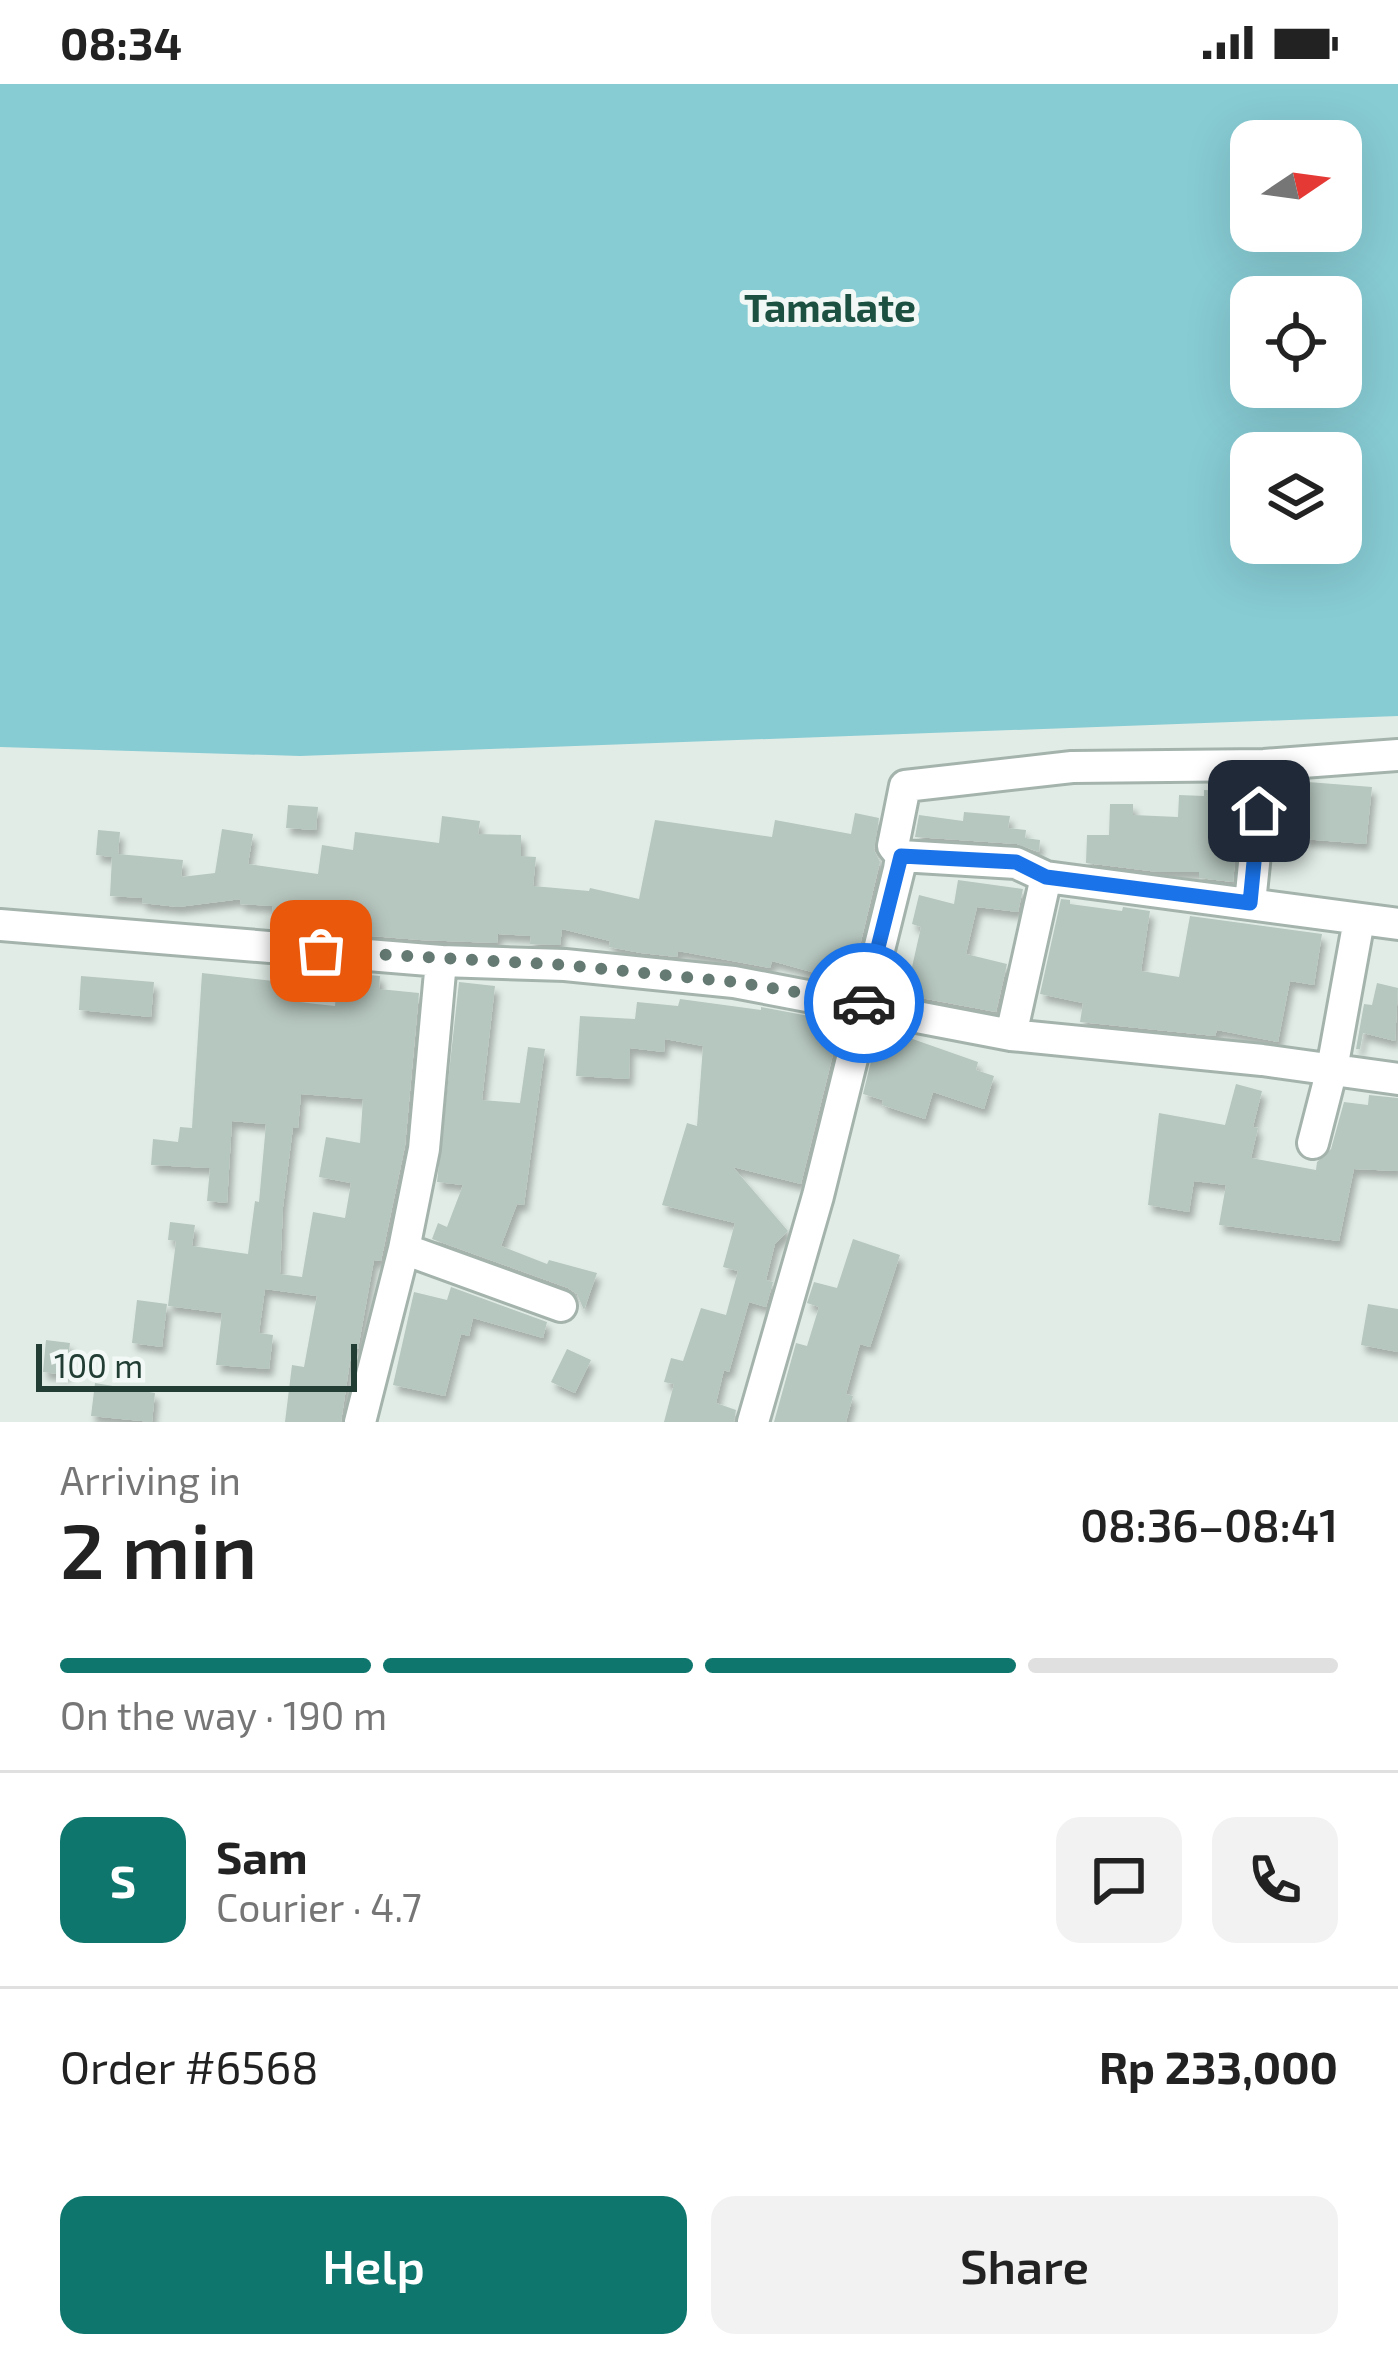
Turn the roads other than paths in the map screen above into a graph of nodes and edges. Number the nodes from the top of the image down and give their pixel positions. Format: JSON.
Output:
{"nodes":[{"id":1,"x":1398,"y":755,"type":"edge"},
{"id":2,"x":1264,"y":765,"type":"junction"},
{"id":3,"x":901,"y":856,"type":"junction"},
{"id":4,"x":1046,"y":877,"type":"junction"},
{"id":5,"x":1250,"y":903,"type":"junction"},
{"id":6,"x":1360,"y":920,"type":"junction"},
{"id":7,"x":1398,"y":924,"type":"edge"},
{"id":8,"x":0,"y":925,"type":"edge"},
{"id":9,"x":441,"y":961,"type":"junction"},
{"id":10,"x":863,"y":1006,"type":"junction"},
{"id":11,"x":1011,"y":1035,"type":"junction"},
{"id":12,"x":1332,"y":1069,"type":"junction"},
{"id":13,"x":1398,"y":1079,"type":"edge"},
{"id":14,"x":1313,"y":1143,"type":"dead end"},
{"id":15,"x":404,"y":1250,"type":"junction"},
{"id":16,"x":561,"y":1306,"type":"dead end"},
{"id":17,"x":360,"y":1422,"type":"edge"},
{"id":18,"x":753,"y":1422,"type":"edge"}],
"edges":[{"from":1,"to":2,"type":"street"},
{"from":2,"to":3,"type":"street"},
{"from":2,"to":5,"type":"street"},
{"from":3,"to":4,"type":"street"},
{"from":3,"to":10,"type":"street"},
{"from":4,"to":5,"type":"street"},
{"from":4,"to":11,"type":"street"},
{"from":5,"to":6,"type":"street"},
{"from":6,"to":7,"type":"street"},
{"from":6,"to":12,"type":"street"},
{"from":8,"to":9,"type":"street"},
{"from":9,"to":10,"type":"street"},
{"from":9,"to":15,"type":"street"},
{"from":10,"to":11,"type":"street"},
{"from":10,"to":18,"type":"street"},
{"from":11,"to":12,"type":"street"},
{"from":12,"to":13,"type":"street"},
{"from":12,"to":14,"type":"street"},
{"from":15,"to":16,"type":"street"},
{"from":15,"to":17,"type":"street"}]}
